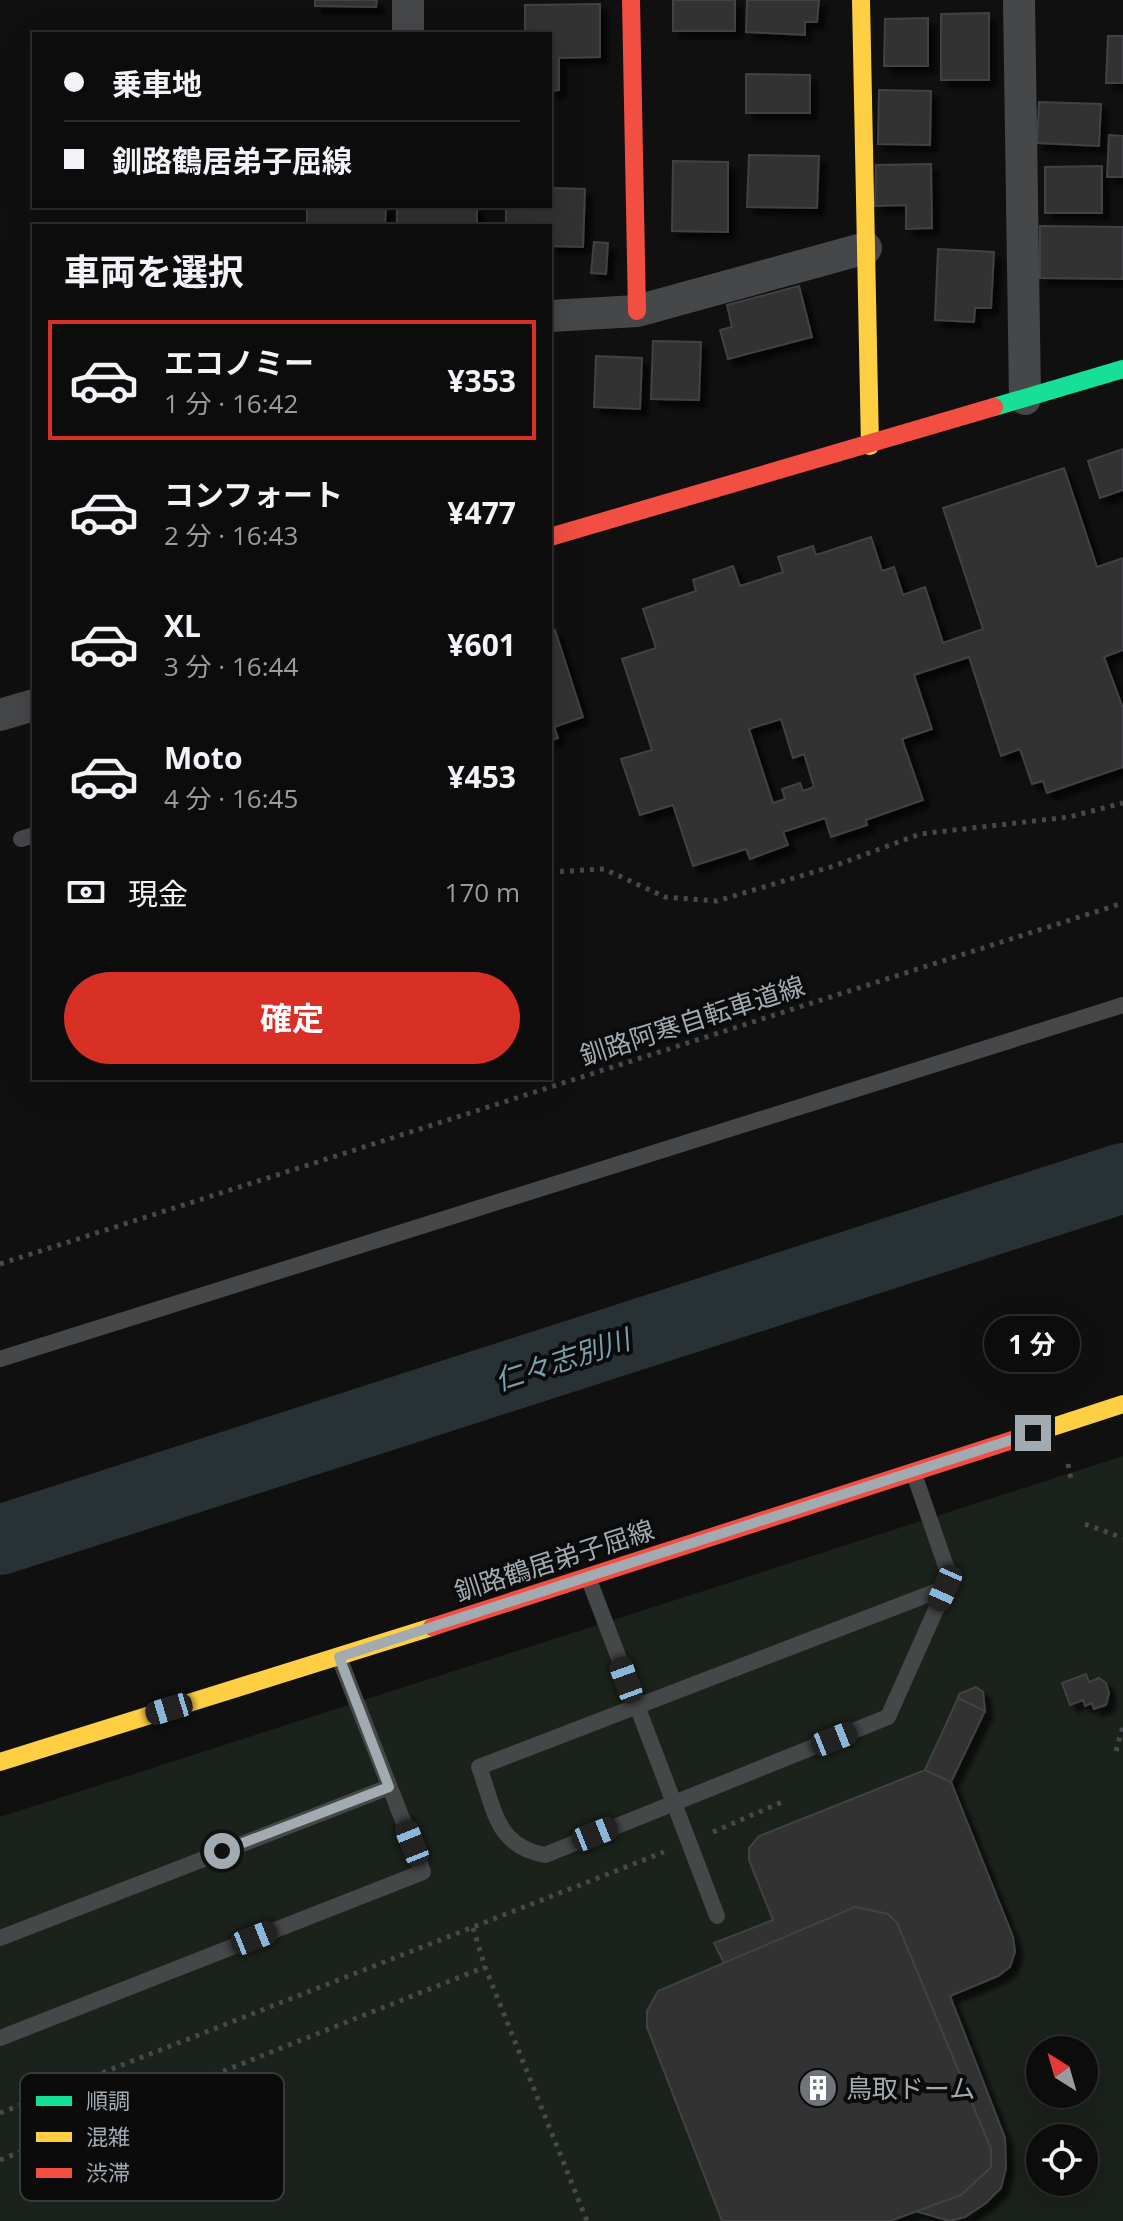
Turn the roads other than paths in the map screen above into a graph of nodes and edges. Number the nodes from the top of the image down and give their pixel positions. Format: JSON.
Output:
{"nodes":[{"id":1,"x":408,"y":0,"type":"edge"},
{"id":2,"x":631,"y":0,"type":"edge"},
{"id":3,"x":861,"y":0,"type":"edge"},
{"id":4,"x":1019,"y":0,"type":"edge"},
{"id":5,"x":408,"y":32,"type":"edge"},
{"id":6,"x":866,"y":248,"type":"junction"},
{"id":7,"x":637,"y":311,"type":"junction"},
{"id":8,"x":552,"y":316,"type":"edge"},
{"id":9,"x":1123,"y":369,"type":"edge"},
{"id":10,"x":1025,"y":399,"type":"junction"},
{"id":11,"x":870,"y":446,"type":"junction"},
{"id":12,"x":552,"y":536,"type":"edge"},
{"id":13,"x":32,"y":706,"type":"edge"},
{"id":14,"x":0,"y":715,"type":"edge"},
{"id":15,"x":1123,"y":1005,"type":"edge"},
{"id":16,"x":0,"y":1359,"type":"edge"},
{"id":17,"x":1123,"y":1404,"type":"edge"},
{"id":18,"x":914,"y":1472,"type":"junction"},
{"id":19,"x":588,"y":1577,"type":"junction"},
{"id":20,"x":945,"y":1588,"type":"junction"},
{"id":21,"x":339,"y":1657,"type":"junction"},
{"id":22,"x":635,"y":1705,"type":"junction"},
{"id":23,"x":0,"y":1762,"type":"edge"},
{"id":24,"x":389,"y":1787,"type":"junction"},
{"id":25,"x":672,"y":1803,"type":"junction"},
{"id":26,"x":717,"y":1916,"type":"dead end"},
{"id":27,"x":0,"y":1938,"type":"edge"},
{"id":28,"x":0,"y":2038,"type":"edge"}],
"edges":[{"from":1,"to":5,"type":"street"},
{"from":2,"to":7,"type":"street"},
{"from":3,"to":6,"type":"street"},
{"from":4,"to":10,"type":"street"},
{"from":6,"to":7,"type":"street"},
{"from":6,"to":11,"type":"street"},
{"from":7,"to":8,"type":"street"},
{"from":9,"to":10,"type":"street"},
{"from":10,"to":11,"type":"street"},
{"from":11,"to":12,"type":"street"},
{"from":13,"to":14,"type":"street"},
{"from":15,"to":16,"type":"lane"},
{"from":17,"to":18,"type":"street","name":"釧路鶴居弟子屈線"},
{"from":18,"to":19,"type":"street","name":"釧路鶴居弟子屈線"},
{"from":18,"to":20,"type":"lane"},
{"from":19,"to":21,"type":"street","name":"釧路鶴居弟子屈線"},
{"from":19,"to":22,"type":"lane"},
{"from":20,"to":22,"type":"lane"},
{"from":20,"to":25,"type":"lane"},
{"from":21,"to":23,"type":"street","name":"釧路鶴居弟子屈線"},
{"from":21,"to":24,"type":"lane"},
{"from":22,"to":25,"type":"lane"},
{"from":22,"to":25,"type":"lane"},
{"from":24,"to":27,"type":"lane"},
{"from":24,"to":28,"type":"lane"},
{"from":25,"to":26,"type":"lane"}]}
